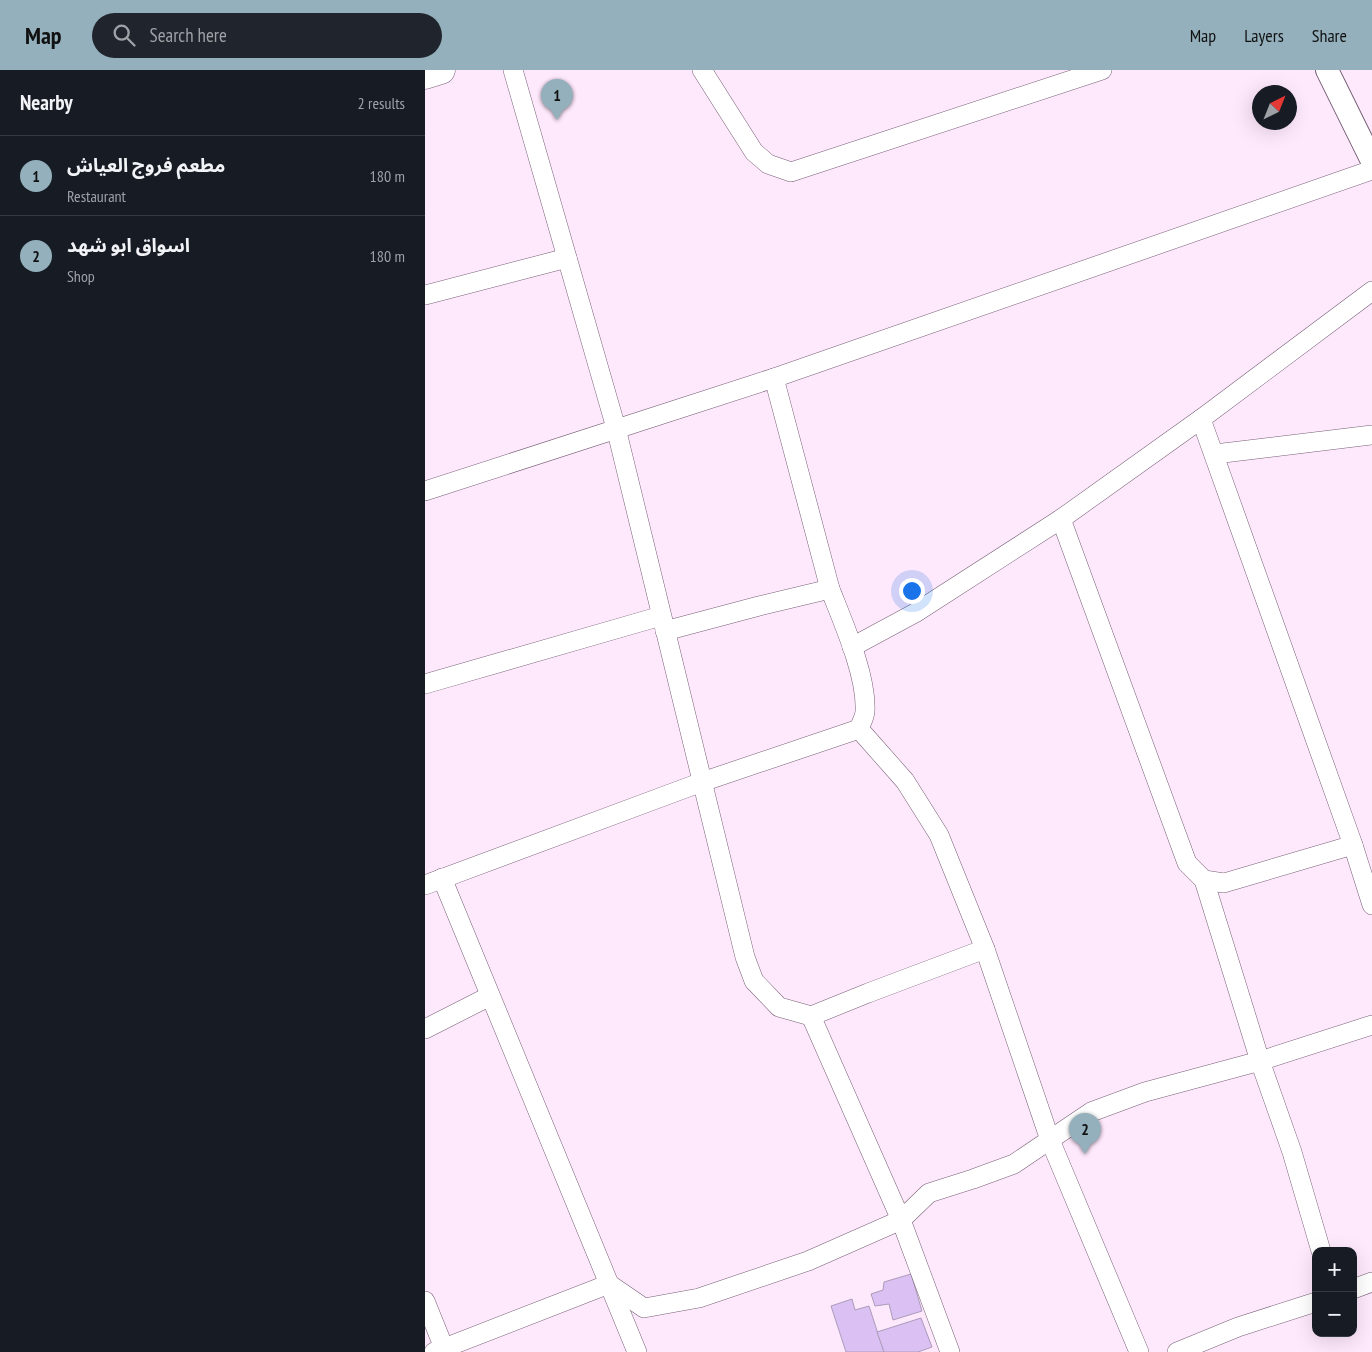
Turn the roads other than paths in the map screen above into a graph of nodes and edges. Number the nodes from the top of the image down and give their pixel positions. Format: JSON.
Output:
{"nodes":[{"id":1,"x":441,"y":70,"type":"edge"},
{"id":2,"x":513,"y":70,"type":"edge"},
{"id":3,"x":701,"y":70,"type":"edge"},
{"id":4,"x":1102,"y":70,"type":"edge"},
{"id":5,"x":1327,"y":70,"type":"edge"},
{"id":6,"x":425,"y":75,"type":"edge"},
{"id":7,"x":1372,"y":161,"type":"edge"},
{"id":8,"x":1372,"y":170,"type":"edge"},
{"id":9,"x":567,"y":258,"type":"junction"},
{"id":10,"x":1372,"y":291,"type":"edge"},
{"id":11,"x":425,"y":296,"type":"edge"},
{"id":12,"x":774,"y":378,"type":"junction"},
{"id":13,"x":1201,"y":418,"type":"junction"},
{"id":14,"x":616,"y":428,"type":"junction"},
{"id":15,"x":1372,"y":435,"type":"edge"},
{"id":16,"x":1215,"y":454,"type":"junction"},
{"id":17,"x":425,"y":491,"type":"edge"},
{"id":18,"x":1061,"y":520,"type":"junction"},
{"id":19,"x":830,"y":589,"type":"junction"},
{"id":20,"x":663,"y":623,"type":"junction"},
{"id":21,"x":852,"y":647,"type":"junction"},
{"id":22,"x":425,"y":684,"type":"edge"},
{"id":23,"x":859,"y":729,"type":"junction"},
{"id":24,"x":702,"y":782,"type":"junction"},
{"id":25,"x":1353,"y":845,"type":"junction"},
{"id":26,"x":1203,"y":880,"type":"junction"},
{"id":27,"x":433,"y":881,"type":"edge"},
{"id":28,"x":1372,"y":905,"type":"edge"},
{"id":29,"x":985,"y":949,"type":"junction"},
{"id":30,"x":490,"y":996,"type":"junction"},
{"id":31,"x":811,"y":1016,"type":"junction"},
{"id":32,"x":1372,"y":1025,"type":"edge"},
{"id":33,"x":425,"y":1029,"type":"edge"},
{"id":34,"x":1260,"y":1061,"type":"junction"},
{"id":35,"x":1050,"y":1140,"type":"junction"},
{"id":36,"x":901,"y":1220,"type":"junction"},
{"id":37,"x":1320,"y":1247,"type":"edge"},
{"id":38,"x":1372,"y":1282,"type":"edge"},
{"id":39,"x":609,"y":1284,"type":"junction"},
{"id":40,"x":1357,"y":1288,"type":"edge"},
{"id":41,"x":425,"y":1301,"type":"edge"},
{"id":42,"x":1312,"y":1303,"type":"edge"},
{"id":43,"x":447,"y":1349,"type":"edge"},
{"id":44,"x":637,"y":1352,"type":"edge"},
{"id":45,"x":950,"y":1352,"type":"edge"},
{"id":46,"x":1139,"y":1352,"type":"edge"},
{"id":47,"x":1177,"y":1352,"type":"edge"}],
"edges":[{"from":1,"to":6,"type":"highway"},
{"from":2,"to":9,"type":"street"},
{"from":3,"to":4,"type":"street"},
{"from":5,"to":7,"type":"street"},
{"from":8,"to":12,"type":"street"},
{"from":9,"to":11,"type":"street"},
{"from":9,"to":14,"type":"street"},
{"from":10,"to":13,"type":"street"},
{"from":12,"to":14,"type":"street"},
{"from":12,"to":19,"type":"street"},
{"from":13,"to":16,"type":"street"},
{"from":13,"to":18,"type":"street"},
{"from":14,"to":17,"type":"street"},
{"from":14,"to":20,"type":"street"},
{"from":15,"to":16,"type":"street"},
{"from":16,"to":25,"type":"street"},
{"from":18,"to":21,"type":"street"},
{"from":18,"to":26,"type":"street"},
{"from":19,"to":20,"type":"street"},
{"from":19,"to":21,"type":"street"},
{"from":20,"to":22,"type":"street"},
{"from":20,"to":24,"type":"street"},
{"from":21,"to":23,"type":"street"},
{"from":23,"to":24,"type":"street"},
{"from":23,"to":29,"type":"street"},
{"from":24,"to":27,"type":"street"},
{"from":24,"to":31,"type":"street"},
{"from":25,"to":26,"type":"street"},
{"from":25,"to":28,"type":"street"},
{"from":26,"to":34,"type":"street"},
{"from":27,"to":30,"type":"street"},
{"from":29,"to":31,"type":"street"},
{"from":29,"to":35,"type":"street"},
{"from":30,"to":33,"type":"street"},
{"from":30,"to":39,"type":"street"},
{"from":31,"to":36,"type":"street"},
{"from":32,"to":34,"type":"street"},
{"from":34,"to":35,"type":"street"},
{"from":34,"to":37,"type":"street"},
{"from":35,"to":36,"type":"street"},
{"from":35,"to":46,"type":"street"},
{"from":36,"to":39,"type":"street"},
{"from":36,"to":45,"type":"street"},
{"from":38,"to":40,"type":"street"},
{"from":39,"to":43,"type":"street"},
{"from":39,"to":44,"type":"street"},
{"from":41,"to":43,"type":"street"},
{"from":42,"to":47,"type":"street"}]}
